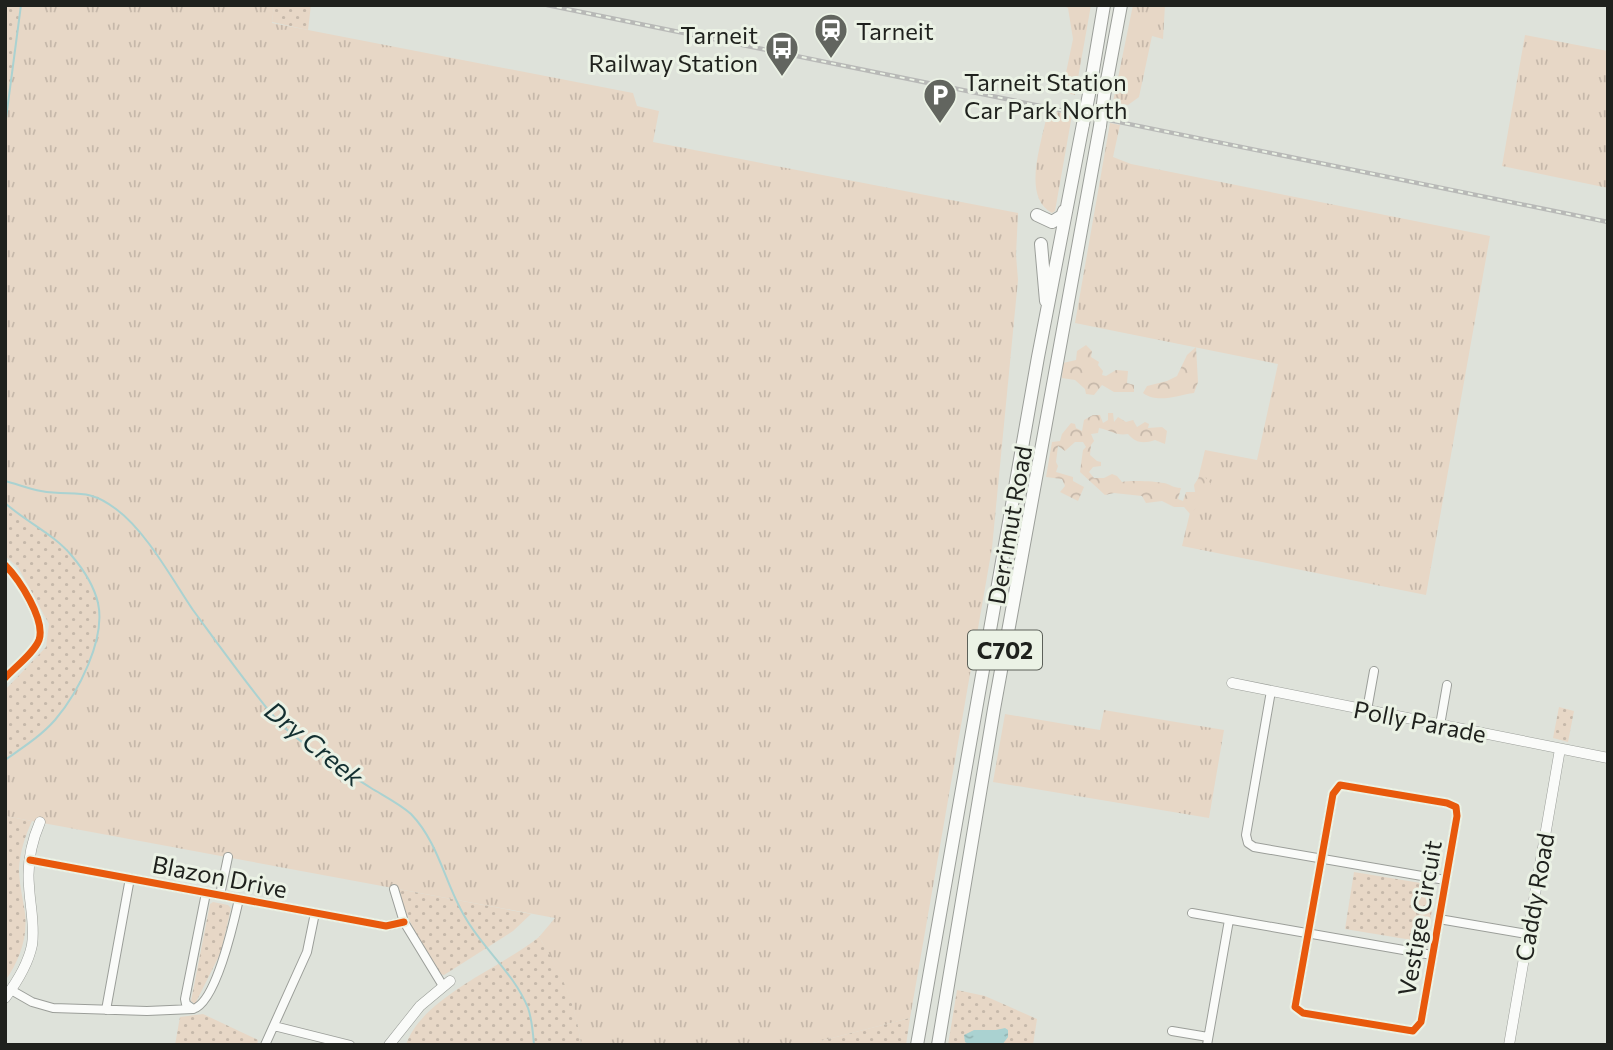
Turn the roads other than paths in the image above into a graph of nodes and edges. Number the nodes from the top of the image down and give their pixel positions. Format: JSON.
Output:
{"nodes":[{"id":1,"x":1104,"y":5,"type":"edge"},
{"id":2,"x":1121,"y":5,"type":"edge"},
{"id":3,"x":1067,"y":205,"type":"junction"},
{"id":4,"x":1037,"y":215,"type":"dead end"},
{"id":5,"x":1041,"y":244,"type":"dead end"},
{"id":6,"x":1059,"y":251,"type":"junction"},
{"id":7,"x":1077,"y":257,"type":"junction"},
{"id":8,"x":1047,"y":312,"type":"junction"},
{"id":9,"x":5,"y":565,"type":"edge"},
{"id":10,"x":1374,"y":670,"type":"dead end"},
{"id":11,"x":5,"y":678,"type":"edge"},
{"id":12,"x":1232,"y":683,"type":"dead end"},
{"id":13,"x":1447,"y":685,"type":"dead end"},
{"id":14,"x":1271,"y":691,"type":"junction"},
{"id":15,"x":1367,"y":710,"type":"junction"},
{"id":16,"x":1440,"y":725,"type":"junction"},
{"id":17,"x":1560,"y":749,"type":"junction"},
{"id":18,"x":1608,"y":758,"type":"edge"},
{"id":19,"x":40,"y":822,"type":"dead end"},
{"id":20,"x":228,"y":857,"type":"dead end"},
{"id":21,"x":1321,"y":859,"type":"junction"},
{"id":22,"x":30,"y":860,"type":"junction"},
{"id":23,"x":130,"y":878,"type":"junction"},
{"id":24,"x":1446,"y":880,"type":"junction"},
{"id":25,"x":394,"y":889,"type":"dead end"},
{"id":26,"x":206,"y":892,"type":"junction"},
{"id":27,"x":220,"y":895,"type":"junction"},
{"id":28,"x":239,"y":899,"type":"junction"},
{"id":29,"x":315,"y":913,"type":"junction"},
{"id":30,"x":1192,"y":913,"type":"dead end"},
{"id":31,"x":1439,"y":919,"type":"junction"},
{"id":32,"x":1229,"y":920,"type":"junction"},
{"id":33,"x":404,"y":922,"type":"junction"},
{"id":34,"x":1307,"y":933,"type":"junction"},
{"id":35,"x":1527,"y":934,"type":"junction"},
{"id":36,"x":1432,"y":955,"type":"junction"},
{"id":37,"x":447,"y":983,"type":"joint"},
{"id":38,"x":8,"y":994,"type":"edge"},
{"id":39,"x":189,"y":1006,"type":"junction"},
{"id":40,"x":106,"y":1010,"type":"junction"},
{"id":41,"x":274,"y":1026,"type":"junction"},
{"id":42,"x":403,"y":1028,"type":"junction"},
{"id":43,"x":1172,"y":1031,"type":"dead end"},
{"id":44,"x":1207,"y":1041,"type":"edge"},
{"id":45,"x":265,"y":1045,"type":"edge"},
{"id":46,"x":351,"y":1045,"type":"edge"},
{"id":47,"x":389,"y":1045,"type":"edge"},
{"id":48,"x":399,"y":1045,"type":"edge"},
{"id":49,"x":917,"y":1045,"type":"edge"},
{"id":50,"x":938,"y":1045,"type":"edge"},
{"id":51,"x":1509,"y":1045,"type":"edge"}],
"edges":[{"from":1,"to":3,"type":"main road","name":"Derrimut Road","number":"C702","bridge":true},
{"from":2,"to":7,"type":"main road","name":"Derrimut Road","number":"C702","bridge":true},
{"from":3,"to":4,"type":"main road"},
{"from":3,"to":6,"type":"main road","name":"Derrimut Road","number":"C702"},
{"from":5,"to":8,"type":"main road"},
{"from":6,"to":7,"type":"main road"},
{"from":6,"to":8,"type":"main road","name":"Derrimut Road","number":"C702"},
{"from":7,"to":50,"type":"main road","name":"Derrimut Road","number":"C702"},
{"from":8,"to":49,"type":"main road","name":"Derrimut Road","number":"C702"},
{"from":9,"to":11,"type":"street"},
{"from":10,"to":15,"type":"street"},
{"from":12,"to":14,"type":"street","name":"Polly Parade"},
{"from":13,"to":16,"type":"street"},
{"from":14,"to":15,"type":"street","name":"Polly Parade"},
{"from":14,"to":21,"type":"street"},
{"from":15,"to":16,"type":"street","name":"Polly Parade"},
{"from":16,"to":17,"type":"street","name":"Polly Parade"},
{"from":17,"to":18,"type":"street","name":"Polly Parade"},
{"from":17,"to":35,"type":"street","name":"Caddy Road"},
{"from":19,"to":22,"type":"street"},
{"from":20,"to":27,"type":"street"},
{"from":21,"to":24,"type":"street"},
{"from":21,"to":24,"type":"street","name":"Vestige Circuit"},
{"from":21,"to":34,"type":"street"},
{"from":22,"to":23,"type":"street","name":"Blazon Drive"},
{"from":22,"to":38,"type":"street"},
{"from":23,"to":26,"type":"street","name":"Blazon Drive"},
{"from":23,"to":40,"type":"street"},
{"from":24,"to":31,"type":"street","name":"Vestige Circuit"},
{"from":25,"to":33,"type":"street"},
{"from":26,"to":27,"type":"street","name":"Blazon Drive"},
{"from":26,"to":39,"type":"street"},
{"from":27,"to":28,"type":"street","name":"Blazon Drive"},
{"from":28,"to":29,"type":"street","name":"Blazon Drive"},
{"from":28,"to":39,"type":"street"},
{"from":29,"to":33,"type":"street","name":"Blazon Drive"},
{"from":29,"to":41,"type":"street"},
{"from":30,"to":32,"type":"street"},
{"from":31,"to":35,"type":"street"},
{"from":31,"to":36,"type":"street","name":"Vestige Circuit"},
{"from":32,"to":34,"type":"street"},
{"from":32,"to":44,"type":"street"},
{"from":33,"to":37,"type":"street"},
{"from":34,"to":36,"type":"street"},
{"from":34,"to":36,"type":"street","name":"Vestige Circuit"},
{"from":35,"to":51,"type":"street","name":"Caddy Road"},
{"from":37,"to":42,"type":"street"},
{"from":38,"to":40,"type":"street"},
{"from":39,"to":40,"type":"street"},
{"from":41,"to":45,"type":"street"},
{"from":41,"to":46,"type":"street"},
{"from":42,"to":47,"type":"street"},
{"from":42,"to":48,"type":"street"},
{"from":43,"to":44,"type":"street"}]}
